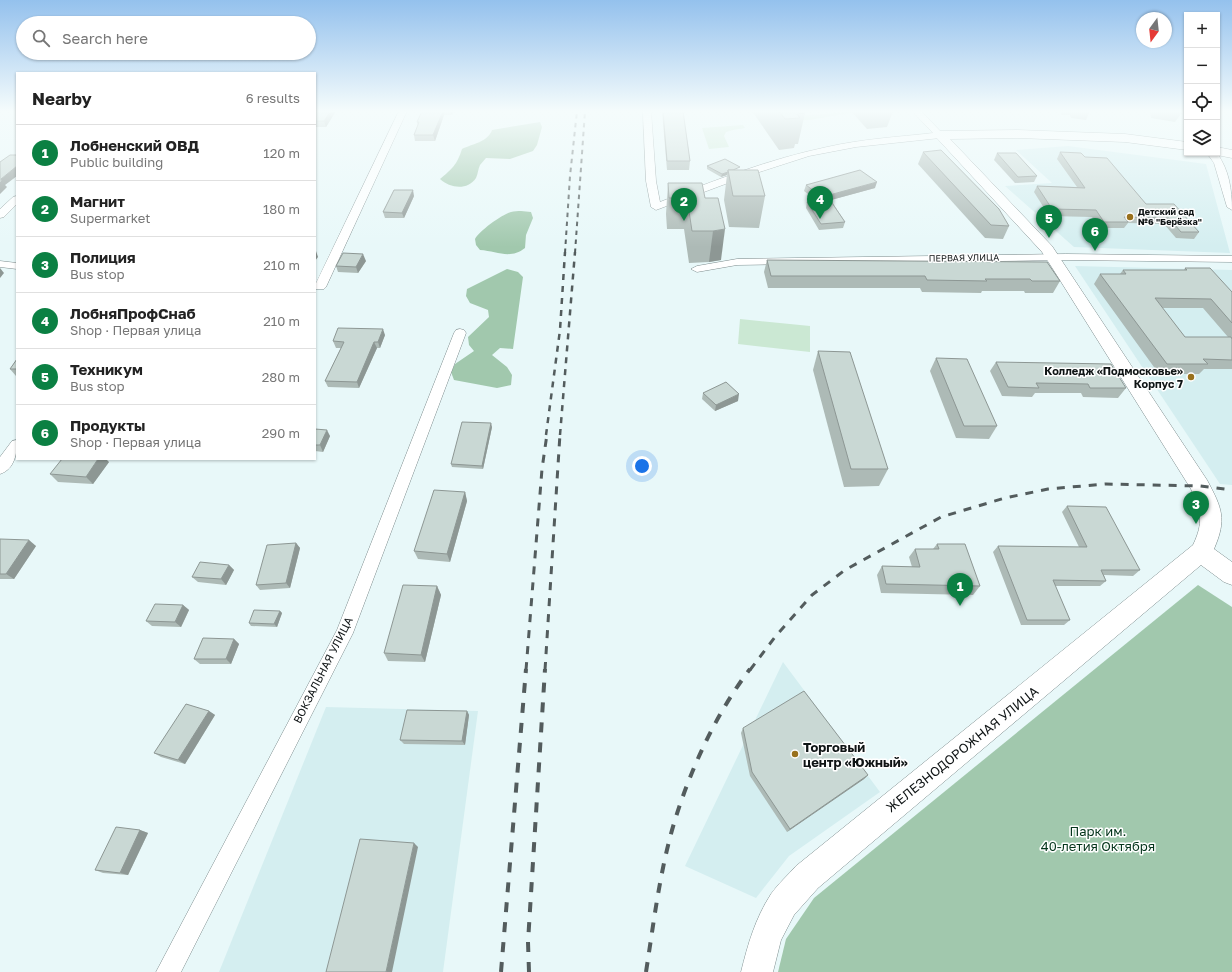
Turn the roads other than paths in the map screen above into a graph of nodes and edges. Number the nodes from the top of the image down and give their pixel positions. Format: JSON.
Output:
{"nodes":[{"id":1,"x":382,"y":156,"type":"edge"},
{"id":2,"x":650,"y":156,"type":"edge"},
{"id":3,"x":801,"y":156,"type":"edge"},
{"id":4,"x":960,"y":156,"type":"edge"},
{"id":5,"x":1215,"y":156,"type":"edge"},
{"id":6,"x":16,"y":200,"type":"edge"},
{"id":7,"x":1232,"y":207,"type":"edge"},
{"id":8,"x":0,"y":215,"type":"edge"},
{"id":9,"x":1053,"y":257,"type":"junction"},
{"id":10,"x":1232,"y":259,"type":"edge"},
{"id":11,"x":0,"y":264,"type":"edge"},
{"id":12,"x":16,"y":266,"type":"edge"},
{"id":13,"x":697,"y":269,"type":"edge"},
{"id":14,"x":316,"y":286,"type":"edge"},
{"id":15,"x":460,"y":333,"type":"dead end"},
{"id":16,"x":16,"y":446,"type":"edge"},
{"id":17,"x":0,"y":468,"type":"edge"},
{"id":18,"x":1201,"y":552,"type":"junction"},
{"id":19,"x":1232,"y":575,"type":"edge"},
{"id":20,"x":168,"y":972,"type":"edge"},
{"id":21,"x":758,"y":972,"type":"edge"}],
"edges":[{"from":1,"to":14,"type":"street"},
{"from":2,"to":3,"type":"street"},
{"from":4,"to":9,"type":"street"},
{"from":5,"to":7,"type":"street"},
{"from":6,"to":8,"type":"street"},
{"from":9,"to":10,"type":"street","name":"ПЕРВАЯ УЛИЦА"},
{"from":9,"to":13,"type":"street","name":"ПЕРВАЯ УЛИЦА"},
{"from":9,"to":18,"type":"street"},
{"from":11,"to":12,"type":"street"},
{"from":15,"to":20,"type":"street","name":"ВОКЗАЛЬНАЯ УЛИЦА"},
{"from":16,"to":17,"type":"street"},
{"from":18,"to":19,"type":"street"},
{"from":18,"to":21,"type":"street","name":"ЖЕЛЕЗНОДОРОЖНАЯ УЛИЦА"}]}
